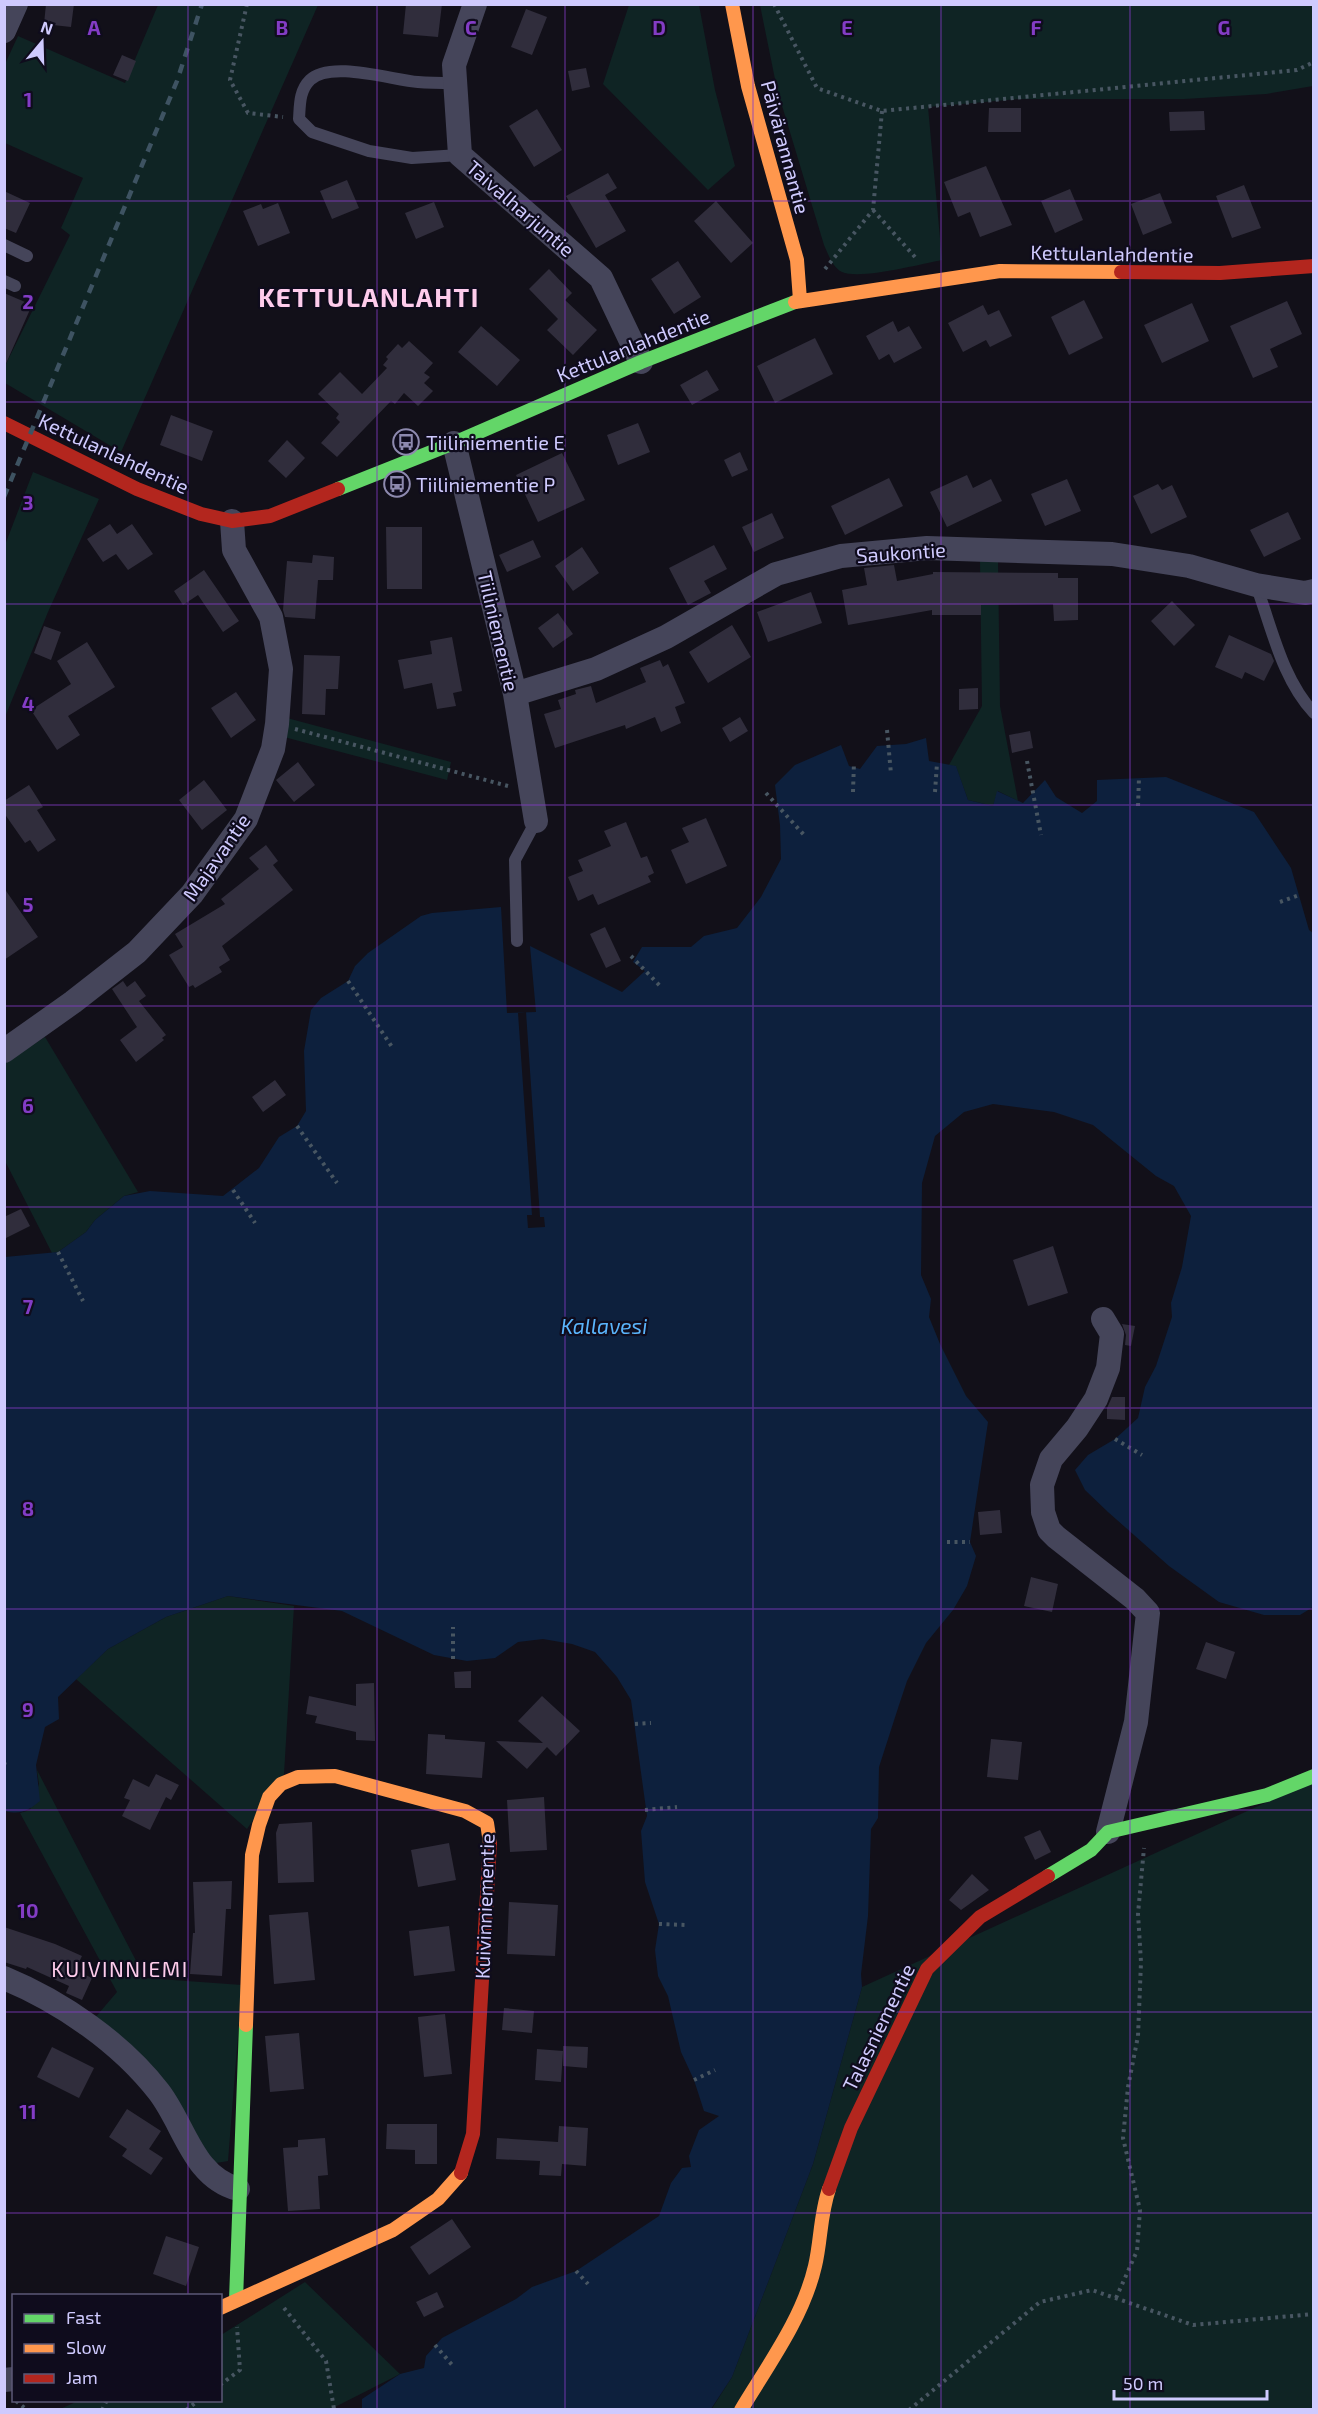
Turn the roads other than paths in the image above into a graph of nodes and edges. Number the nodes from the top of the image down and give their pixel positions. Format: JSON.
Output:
{"nodes":[{"id":1,"x":16,"y":4,"type":"edge"},
{"id":2,"x":475,"y":4,"type":"edge"},
{"id":3,"x":732,"y":4,"type":"edge"},
{"id":4,"x":4,"y":31,"type":"edge"},
{"id":5,"x":455,"y":83,"type":"junction"},
{"id":6,"x":460,"y":155,"type":"junction"},
{"id":7,"x":4,"y":245,"type":"edge"},
{"id":8,"x":27,"y":256,"type":"dead end"},
{"id":9,"x":1314,"y":266,"type":"edge"},
{"id":10,"x":800,"y":300,"type":"junction"},
{"id":11,"x":641,"y":362,"type":"junction"},
{"id":12,"x":4,"y":423,"type":"edge"},
{"id":13,"x":454,"y":443,"type":"junction"},
{"id":14,"x":232,"y":521,"type":"junction"},
{"id":15,"x":1256,"y":585,"type":"junction"},
{"id":16,"x":1314,"y":591,"type":"edge"},
{"id":17,"x":514,"y":694,"type":"junction"},
{"id":18,"x":1314,"y":713,"type":"edge"},
{"id":19,"x":536,"y":821,"type":"joint"},
{"id":20,"x":517,"y":941,"type":"dead end"},
{"id":21,"x":4,"y":1052,"type":"edge"},
{"id":22,"x":1104,"y":1319,"type":"dead end"},
{"id":23,"x":1314,"y":1776,"type":"edge"},
{"id":24,"x":1108,"y":1833,"type":"junction"},
{"id":25,"x":4,"y":1978,"type":"edge"},
{"id":26,"x":238,"y":2189,"type":"junction"},
{"id":27,"x":236,"y":2300,"type":"junction"},
{"id":28,"x":222,"y":2307,"type":"edge"},
{"id":29,"x":741,"y":2409,"type":"edge"}],
"edges":[{"from":1,"to":4,"type":"street"},
{"from":2,"to":5,"type":"street","name":"Taivalharjuntie"},
{"from":3,"to":10,"type":"street","name":"Päivärannantie"},
{"from":5,"to":6,"type":"street","name":"Taivalharjuntie"},
{"from":5,"to":6,"type":"lane"},
{"from":6,"to":11,"type":"street","name":"Taivalharjuntie"},
{"from":7,"to":8,"type":"lane"},
{"from":9,"to":10,"type":"street","name":"Kettulanlahdentie"},
{"from":10,"to":11,"type":"street","name":"Kettulanlahdentie"},
{"from":11,"to":13,"type":"street","name":"Kettulanlahdentie"},
{"from":12,"to":14,"type":"street","name":"Kettulanlahdentie"},
{"from":13,"to":14,"type":"street","name":"Kettulanlahdentie"},
{"from":13,"to":17,"type":"street","name":"Tiiliniementie"},
{"from":14,"to":21,"type":"street","name":"Majavantie"},
{"from":15,"to":16,"type":"street","name":"Saukontie"},
{"from":15,"to":17,"type":"street","name":"Saukontie"},
{"from":15,"to":18,"type":"lane"},
{"from":17,"to":19,"type":"street","name":"Tiiliniementie"},
{"from":19,"to":20,"type":"lane"},
{"from":22,"to":24,"type":"street"},
{"from":23,"to":24,"type":"street","name":"Talasniementie"},
{"from":24,"to":29,"type":"street","name":"Talasniementie"},
{"from":25,"to":26,"type":"street"},
{"from":26,"to":27,"type":"street","name":"Kuivinniementie"},
{"from":26,"to":27,"type":"street","name":"Kuivinniementie"},
{"from":27,"to":28,"type":"street","name":"Kuivinniementie"}]}
